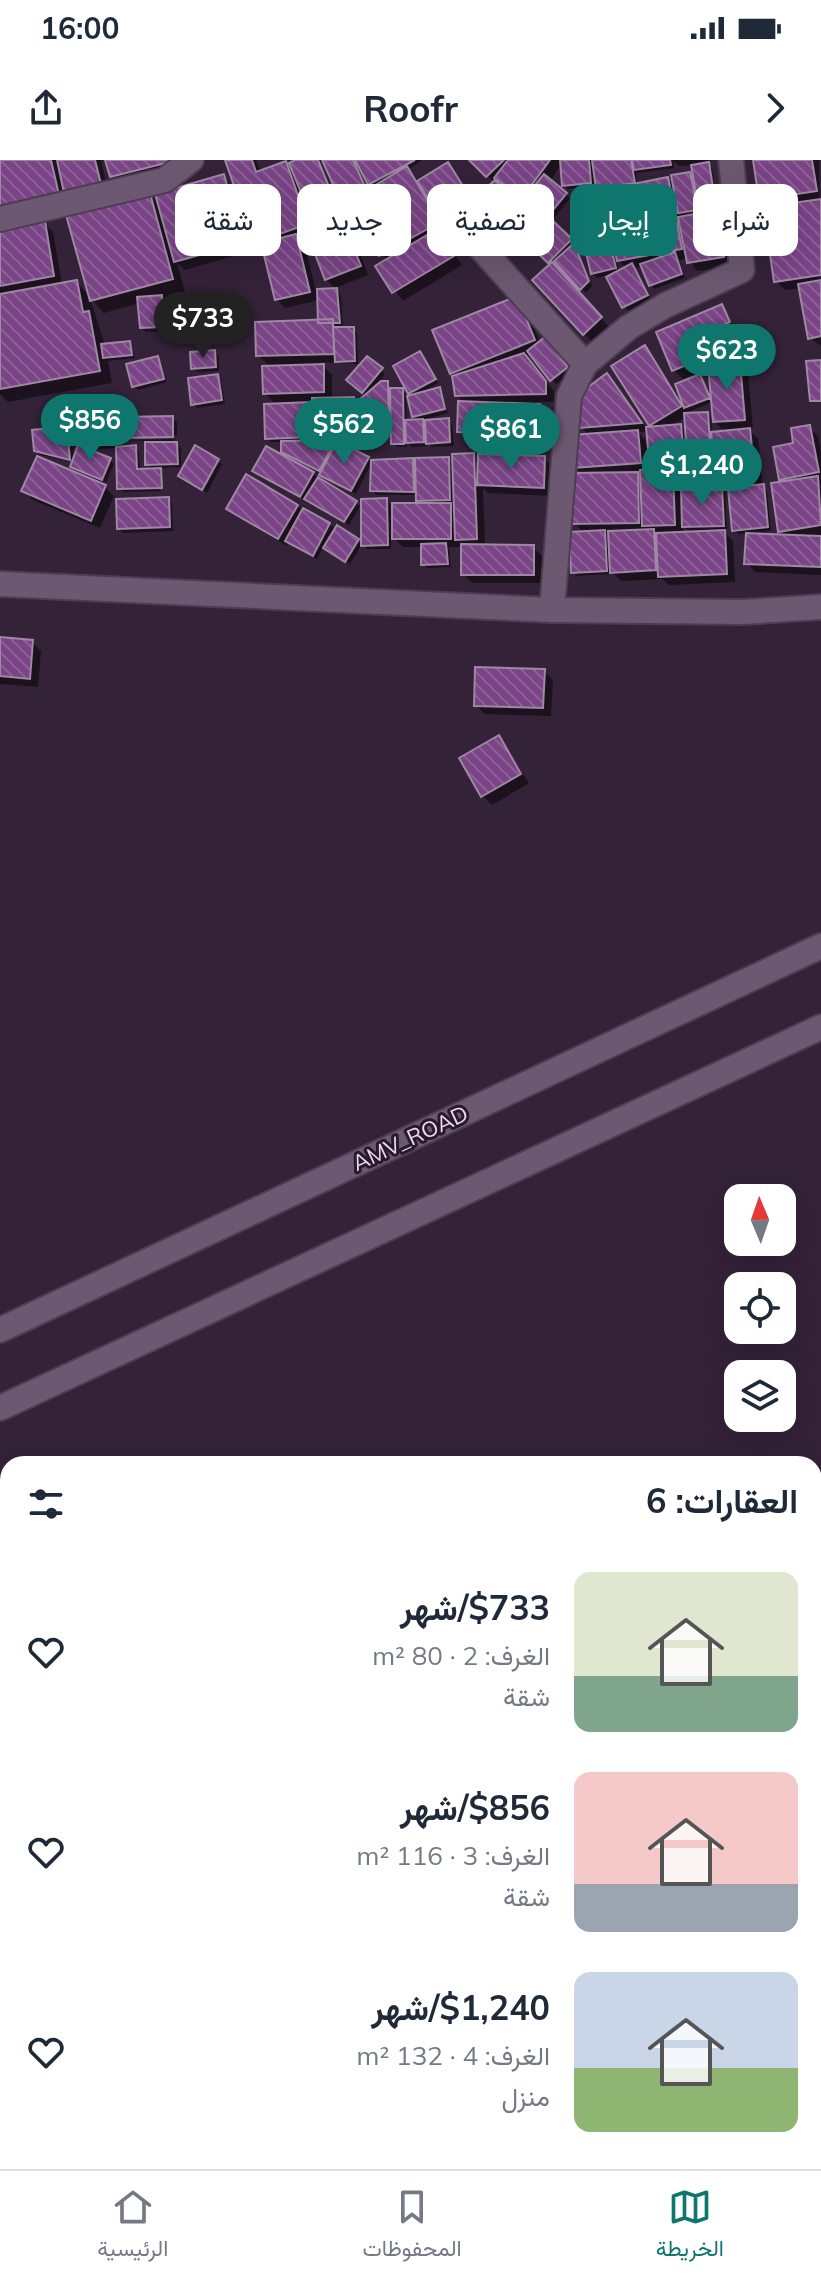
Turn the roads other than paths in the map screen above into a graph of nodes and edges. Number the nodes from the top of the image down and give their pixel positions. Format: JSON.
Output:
{"nodes":[{"id":1,"x":191,"y":160,"type":"edge"},
{"id":2,"x":731,"y":160,"type":"edge"},
{"id":3,"x":0,"y":219,"type":"edge"},
{"id":4,"x":488,"y":256,"type":"edge"},
{"id":5,"x":585,"y":364,"type":"junction"},
{"id":6,"x":0,"y":584,"type":"edge"},
{"id":7,"x":821,"y":607,"type":"edge"},
{"id":8,"x":552,"y":610,"type":"junction"},
{"id":9,"x":821,"y":946,"type":"edge"},
{"id":10,"x":821,"y":1027,"type":"edge"},
{"id":11,"x":0,"y":1330,"type":"edge"},
{"id":12,"x":0,"y":1408,"type":"edge"}],
"edges":[{"from":1,"to":3,"type":"street"},
{"from":2,"to":5,"type":"street"},
{"from":4,"to":5,"type":"street"},
{"from":5,"to":8,"type":"street"},
{"from":6,"to":8,"type":"street"},
{"from":7,"to":8,"type":"street"},
{"from":9,"to":11,"type":"street","name":"AMV_ROAD"},
{"from":10,"to":12,"type":"street"}]}
